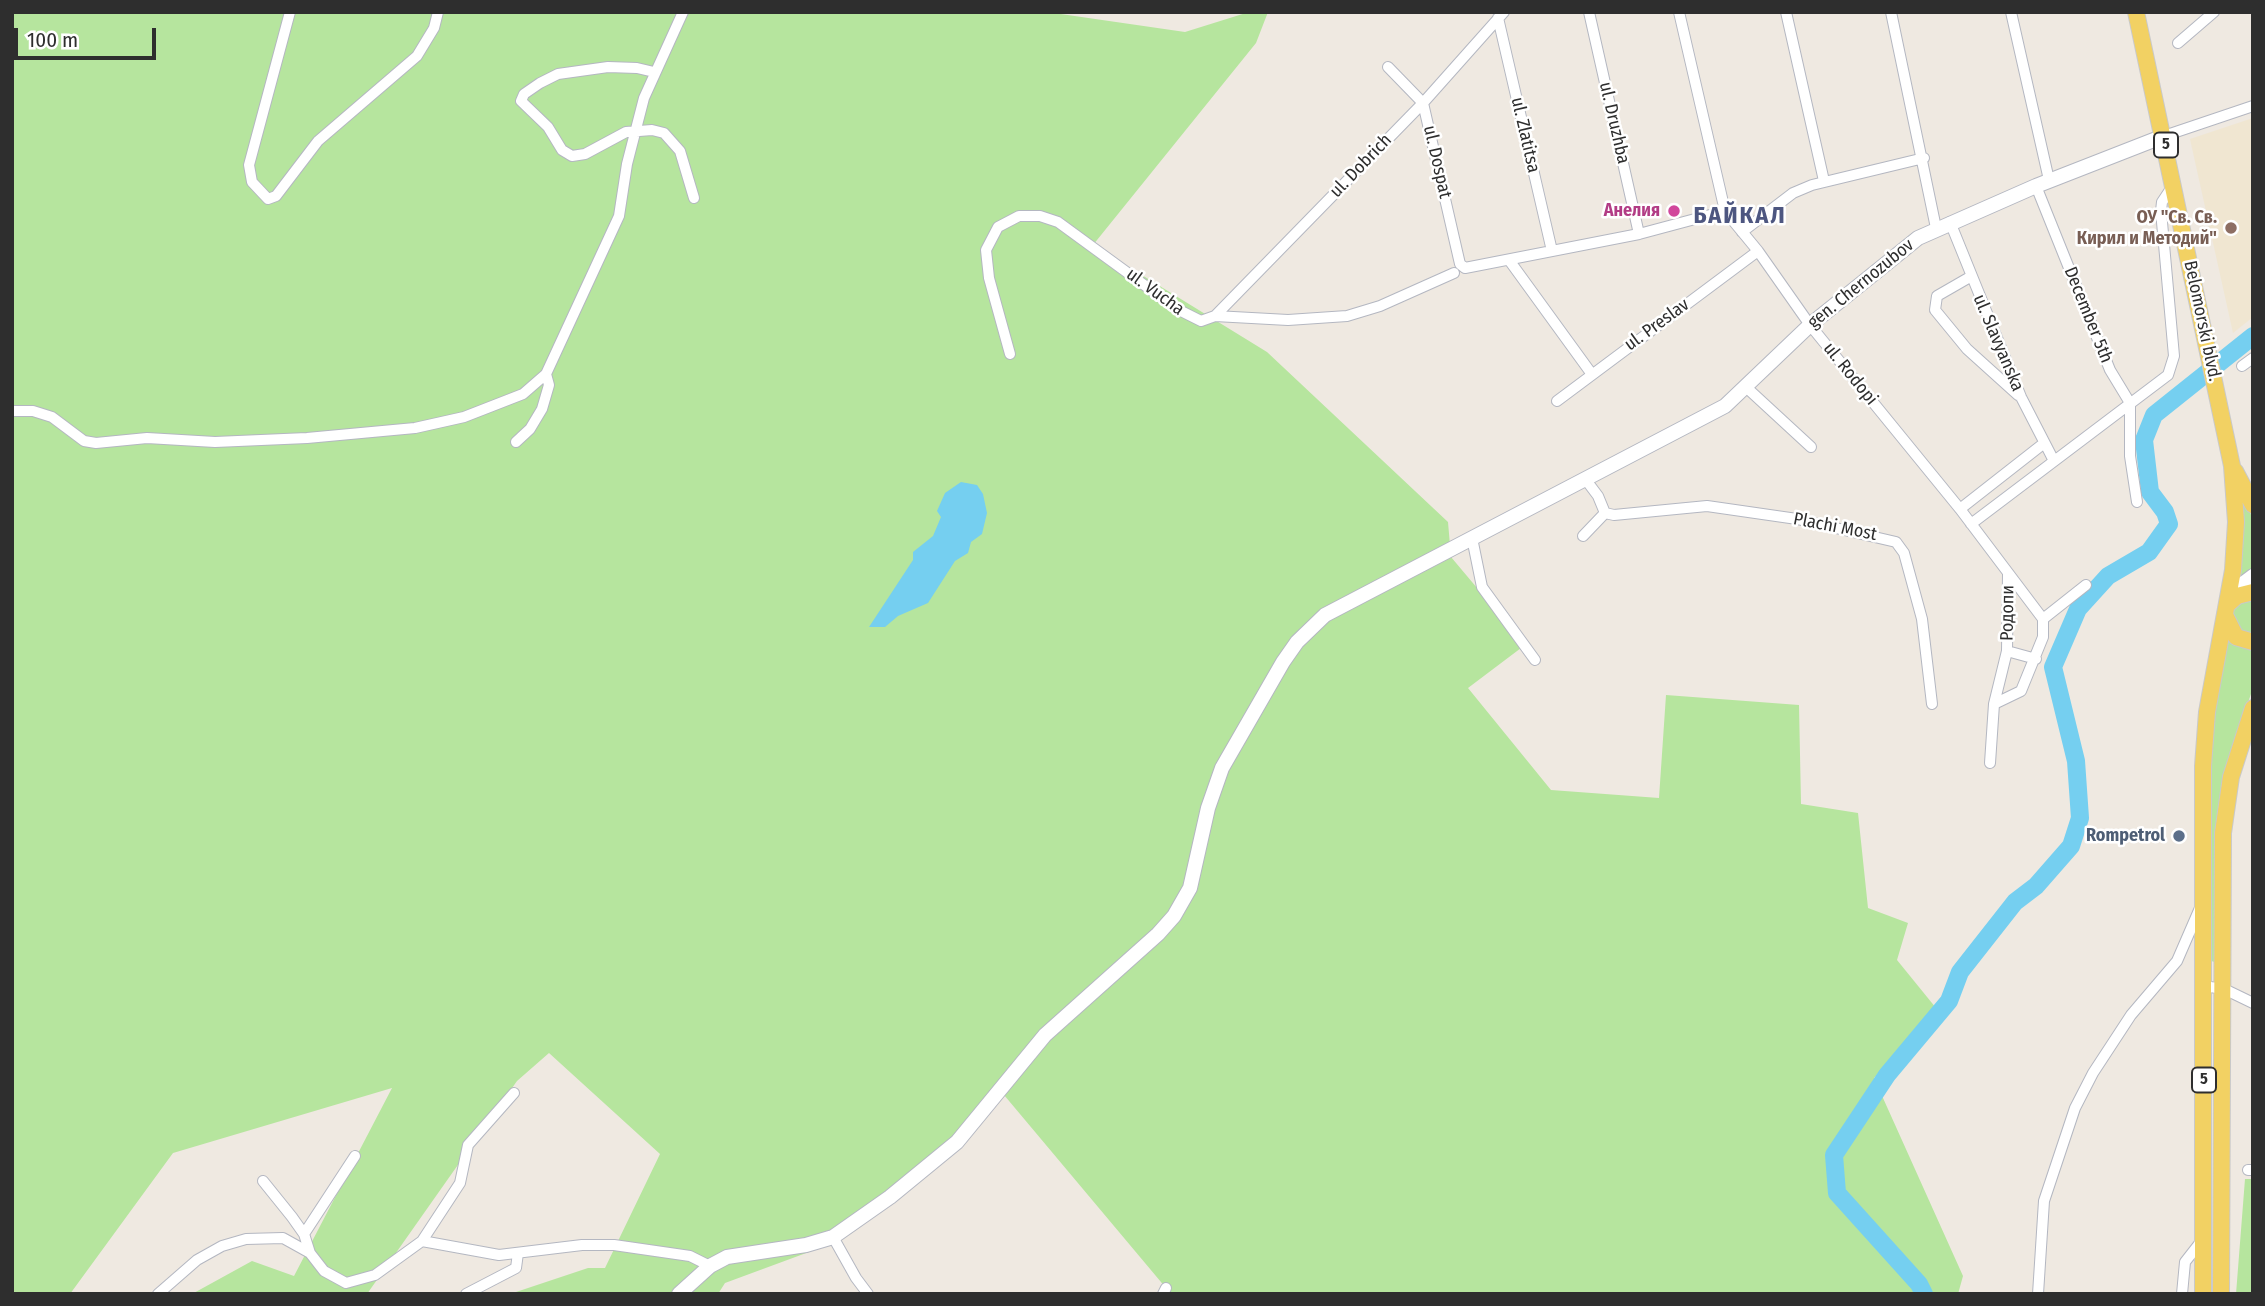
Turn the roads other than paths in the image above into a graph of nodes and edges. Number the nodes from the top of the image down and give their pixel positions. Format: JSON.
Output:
{"nodes":[{"id":1,"x":290,"y":12,"type":"edge"},
{"id":2,"x":438,"y":12,"type":"edge"},
{"id":3,"x":683,"y":12,"type":"edge"},
{"id":4,"x":1589,"y":12,"type":"edge"},
{"id":5,"x":1679,"y":12,"type":"edge"},
{"id":6,"x":1786,"y":12,"type":"edge"},
{"id":7,"x":1891,"y":12,"type":"edge"},
{"id":8,"x":2011,"y":12,"type":"edge"},
{"id":9,"x":2136,"y":12,"type":"edge"},
{"id":10,"x":2214,"y":12,"type":"edge"},
{"id":11,"x":1501,"y":15,"type":"edge"},
{"id":12,"x":2178,"y":43,"type":"dead end"},
{"id":13,"x":1388,"y":66,"type":"dead end"},
{"id":14,"x":654,"y":72,"type":"junction"},
{"id":15,"x":1423,"y":103,"type":"junction"},
{"id":16,"x":2253,"y":106,"type":"edge"},
{"id":17,"x":636,"y":131,"type":"junction"},
{"id":18,"x":2164,"y":136,"type":"junction"},
{"id":19,"x":1924,"y":158,"type":"junction"},
{"id":20,"x":1824,"y":181,"type":"junction"},
{"id":21,"x":2042,"y":183,"type":"junction"},
{"id":22,"x":2174,"y":184,"type":"junction"},
{"id":23,"x":694,"y":198,"type":"dead end"},
{"id":24,"x":1725,"y":212,"type":"junction"},
{"id":25,"x":1943,"y":225,"type":"junction"},
{"id":26,"x":1742,"y":232,"type":"junction"},
{"id":27,"x":1639,"y":234,"type":"junction"},
{"id":28,"x":1552,"y":251,"type":"junction"},
{"id":29,"x":1758,"y":251,"type":"junction"},
{"id":30,"x":1509,"y":260,"type":"junction"},
{"id":31,"x":1454,"y":274,"type":"dead end"},
{"id":32,"x":1970,"y":277,"type":"junction"},
{"id":33,"x":1215,"y":316,"type":"junction"},
{"id":34,"x":1810,"y":325,"type":"junction"},
{"id":35,"x":1010,"y":354,"type":"dead end"},
{"id":36,"x":2253,"y":358,"type":"edge"},
{"id":37,"x":2242,"y":366,"type":"dead end"},
{"id":38,"x":1591,"y":373,"type":"junction"},
{"id":39,"x":546,"y":374,"type":"junction"},
{"id":40,"x":1746,"y":388,"type":"junction"},
{"id":41,"x":2021,"y":397,"type":"junction"},
{"id":42,"x":1557,"y":401,"type":"dead end"},
{"id":43,"x":2130,"y":403,"type":"junction"},
{"id":44,"x":12,"y":411,"type":"edge"},
{"id":45,"x":516,"y":442,"type":"dead end"},
{"id":46,"x":2043,"y":444,"type":"junction"},
{"id":47,"x":1811,"y":447,"type":"dead end"},
{"id":48,"x":2054,"y":461,"type":"junction"},
{"id":49,"x":2232,"y":466,"type":"junction"},
{"id":50,"x":1586,"y":480,"type":"junction"},
{"id":51,"x":2137,"y":502,"type":"dead end"},
{"id":52,"x":2252,"y":503,"type":"edge"},
{"id":53,"x":1959,"y":509,"type":"junction"},
{"id":54,"x":1605,"y":513,"type":"junction"},
{"id":55,"x":1971,"y":524,"type":"junction"},
{"id":56,"x":1583,"y":536,"type":"dead end"},
{"id":57,"x":1472,"y":538,"type":"junction"},
{"id":58,"x":2008,"y":574,"type":"junction"},
{"id":59,"x":2253,"y":576,"type":"edge"},
{"id":60,"x":2086,"y":585,"type":"dead end"},
{"id":61,"x":2253,"y":592,"type":"edge"},
{"id":62,"x":2227,"y":605,"type":"junction"},
{"id":63,"x":2043,"y":619,"type":"junction"},
{"id":64,"x":2253,"y":642,"type":"edge"},
{"id":65,"x":2007,"y":651,"type":"junction"},
{"id":66,"x":2036,"y":659,"type":"junction"},
{"id":67,"x":1535,"y":660,"type":"dead end"},
{"id":68,"x":1994,"y":704,"type":"junction"},
{"id":69,"x":1931,"y":705,"type":"dead end"},
{"id":70,"x":2253,"y":708,"type":"edge"},
{"id":71,"x":1990,"y":763,"type":"dead end"},
{"id":72,"x":2203,"y":902,"type":"junction"},
{"id":73,"x":2203,"y":986,"type":"junction"},
{"id":74,"x":2224,"y":989,"type":"junction"},
{"id":75,"x":2253,"y":1003,"type":"edge"},
{"id":76,"x":514,"y":1093,"type":"dead end"},
{"id":77,"x":355,"y":1156,"type":"dead end"},
{"id":78,"x":262,"y":1181,"type":"dead end"},
{"id":79,"x":2222,"y":1215,"type":"junction"},
{"id":80,"x":2204,"y":1219,"type":"junction"},
{"id":81,"x":304,"y":1234,"type":"junction"},
{"id":82,"x":833,"y":1237,"type":"junction"},
{"id":83,"x":2203,"y":1238,"type":"junction"},
{"id":84,"x":422,"y":1241,"type":"junction"},
{"id":85,"x":310,"y":1253,"type":"junction"},
{"id":86,"x":518,"y":1254,"type":"junction"},
{"id":87,"x":710,"y":1266,"type":"junction"},
{"id":88,"x":158,"y":1294,"type":"edge"},
{"id":89,"x":466,"y":1294,"type":"edge"},
{"id":90,"x":679,"y":1294,"type":"edge"},
{"id":91,"x":868,"y":1294,"type":"edge"},
{"id":92,"x":2038,"y":1294,"type":"edge"},
{"id":93,"x":2182,"y":1294,"type":"edge"},
{"id":94,"x":2203,"y":1294,"type":"edge"},
{"id":95,"x":2221,"y":1294,"type":"edge"}],
"edges":[{"from":1,"to":2,"type":"street"},
{"from":3,"to":14,"type":"street"},
{"from":4,"to":27,"type":"street","name":"ul. Druzhba"},
{"from":5,"to":24,"type":"street","name":"ul. Rodopi"},
{"from":6,"to":20,"type":"street"},
{"from":7,"to":19,"type":"street","name":"ul. Slavyanska"},
{"from":8,"to":21,"type":"street","name":"December 5th"},
{"from":9,"to":18,"type":"main road","name":"Belomorski blvd.","number":"5"},
{"from":10,"to":12,"type":"street"},
{"from":11,"to":15,"type":"street","name":"ul. Dobrich"},
{"from":11,"to":28,"type":"street","name":"ul. Zlatitsa"},
{"from":13,"to":15,"type":"street","name":"ul. Dospat"},
{"from":14,"to":17,"type":"street"},
{"from":14,"to":17,"type":"street"},
{"from":15,"to":30,"type":"street","name":"ul. Dospat"},
{"from":15,"to":33,"type":"street","name":"ul. Dobrich"},
{"from":16,"to":18,"type":"street"},
{"from":17,"to":23,"type":"street"},
{"from":17,"to":39,"type":"street"},
{"from":18,"to":21,"type":"street","name":"gen. Chernozubov"},
{"from":18,"to":22,"type":"main road","name":"Belomorski blvd.","number":"5"},
{"from":19,"to":20,"type":"street"},
{"from":19,"to":25,"type":"street","name":"ul. Slavyanska"},
{"from":20,"to":26,"type":"street"},
{"from":21,"to":25,"type":"street","name":"gen. Chernozubov"},
{"from":21,"to":43,"type":"street","name":"December 5th"},
{"from":22,"to":43,"type":"street"},
{"from":22,"to":49,"type":"main road","name":"Belomorski blvd.","number":"5"},
{"from":24,"to":26,"type":"street","name":"ul. Rodopi"},
{"from":24,"to":27,"type":"street"},
{"from":25,"to":32,"type":"street","name":"ul. Slavyanska"},
{"from":25,"to":34,"type":"street","name":"gen. Chernozubov"},
{"from":26,"to":29,"type":"street","name":"ul. Rodopi"},
{"from":27,"to":28,"type":"street"},
{"from":28,"to":30,"type":"street"},
{"from":29,"to":34,"type":"street","name":"ul. Rodopi"},
{"from":29,"to":38,"type":"street","name":"ul. Preslav"},
{"from":30,"to":38,"type":"street"},
{"from":31,"to":33,"type":"street","name":"ul. Vucha"},
{"from":32,"to":41,"type":"street","name":"ul. Slavyanska"},
{"from":32,"to":41,"type":"street"},
{"from":33,"to":35,"type":"street","name":"ul. Vucha"},
{"from":34,"to":40,"type":"street","name":"gen. Chernozubov"},
{"from":34,"to":53,"type":"street","name":"ul. Rodopi"},
{"from":36,"to":37,"type":"street"},
{"from":38,"to":42,"type":"street","name":"ul. Preslav"},
{"from":39,"to":44,"type":"street"},
{"from":39,"to":45,"type":"street"},
{"from":40,"to":47,"type":"street"},
{"from":40,"to":50,"type":"street","name":"gen. Chernozubov"},
{"from":41,"to":46,"type":"street","name":"ul. Slavyanska"},
{"from":43,"to":48,"type":"street"},
{"from":43,"to":51,"type":"street"},
{"from":46,"to":48,"type":"street","name":"ul. Slavyanska"},
{"from":46,"to":53,"type":"street"},
{"from":48,"to":55,"type":"street"},
{"from":49,"to":52,"type":"main road","name":"Belomorski blvd.","number":"5"},
{"from":49,"to":62,"type":"main road","name":"Belomorski blvd.","number":"5"},
{"from":50,"to":54,"type":"street"},
{"from":50,"to":57,"type":"street","name":"gen. Chernozubov"},
{"from":53,"to":55,"type":"street","name":"ul. Rodopi"},
{"from":54,"to":56,"type":"street"},
{"from":54,"to":69,"type":"street","name":"Plachi Most"},
{"from":55,"to":58,"type":"street","name":"ul. Rodopi"},
{"from":57,"to":67,"type":"street"},
{"from":57,"to":82,"type":"street","name":"gen. Chernozubov"},
{"from":58,"to":63,"type":"street","name":"ul. Rodopi"},
{"from":58,"to":65,"type":"street","name":"Родопи"},
{"from":59,"to":62,"type":"street"},
{"from":60,"to":63,"type":"street"},
{"from":61,"to":62,"type":"main road"},
{"from":62,"to":64,"type":"main road"},
{"from":62,"to":72,"type":"main road","name":"Belomorski blvd.","number":"5"},
{"from":63,"to":66,"type":"street","name":"Родопи"},
{"from":65,"to":66,"type":"street","name":"Родопи"},
{"from":65,"to":68,"type":"street","name":"Родопи"},
{"from":66,"to":68,"type":"street","name":"Родопи"},
{"from":68,"to":71,"type":"street","name":"Родопи"},
{"from":70,"to":74,"type":"main road","number":"5"},
{"from":72,"to":73,"type":"main road","number":"5"},
{"from":72,"to":92,"type":"street"},
{"from":73,"to":74,"type":"street"},
{"from":73,"to":80,"type":"main road","number":"5"},
{"from":74,"to":75,"type":"street"},
{"from":74,"to":79,"type":"main road","number":"5"},
{"from":76,"to":84,"type":"street"},
{"from":77,"to":81,"type":"street"},
{"from":78,"to":81,"type":"street"},
{"from":79,"to":80,"type":"main road"},
{"from":79,"to":95,"type":"main road","number":"5"},
{"from":80,"to":83,"type":"main road","number":"5"},
{"from":81,"to":85,"type":"street"},
{"from":82,"to":87,"type":"street","name":"gen. Chernozubov"},
{"from":82,"to":91,"type":"street"},
{"from":83,"to":93,"type":"street"},
{"from":83,"to":94,"type":"main road","number":"5"},
{"from":84,"to":85,"type":"street"},
{"from":84,"to":86,"type":"street"},
{"from":85,"to":88,"type":"street"},
{"from":86,"to":87,"type":"street"},
{"from":86,"to":89,"type":"street"},
{"from":87,"to":90,"type":"street"}]}
